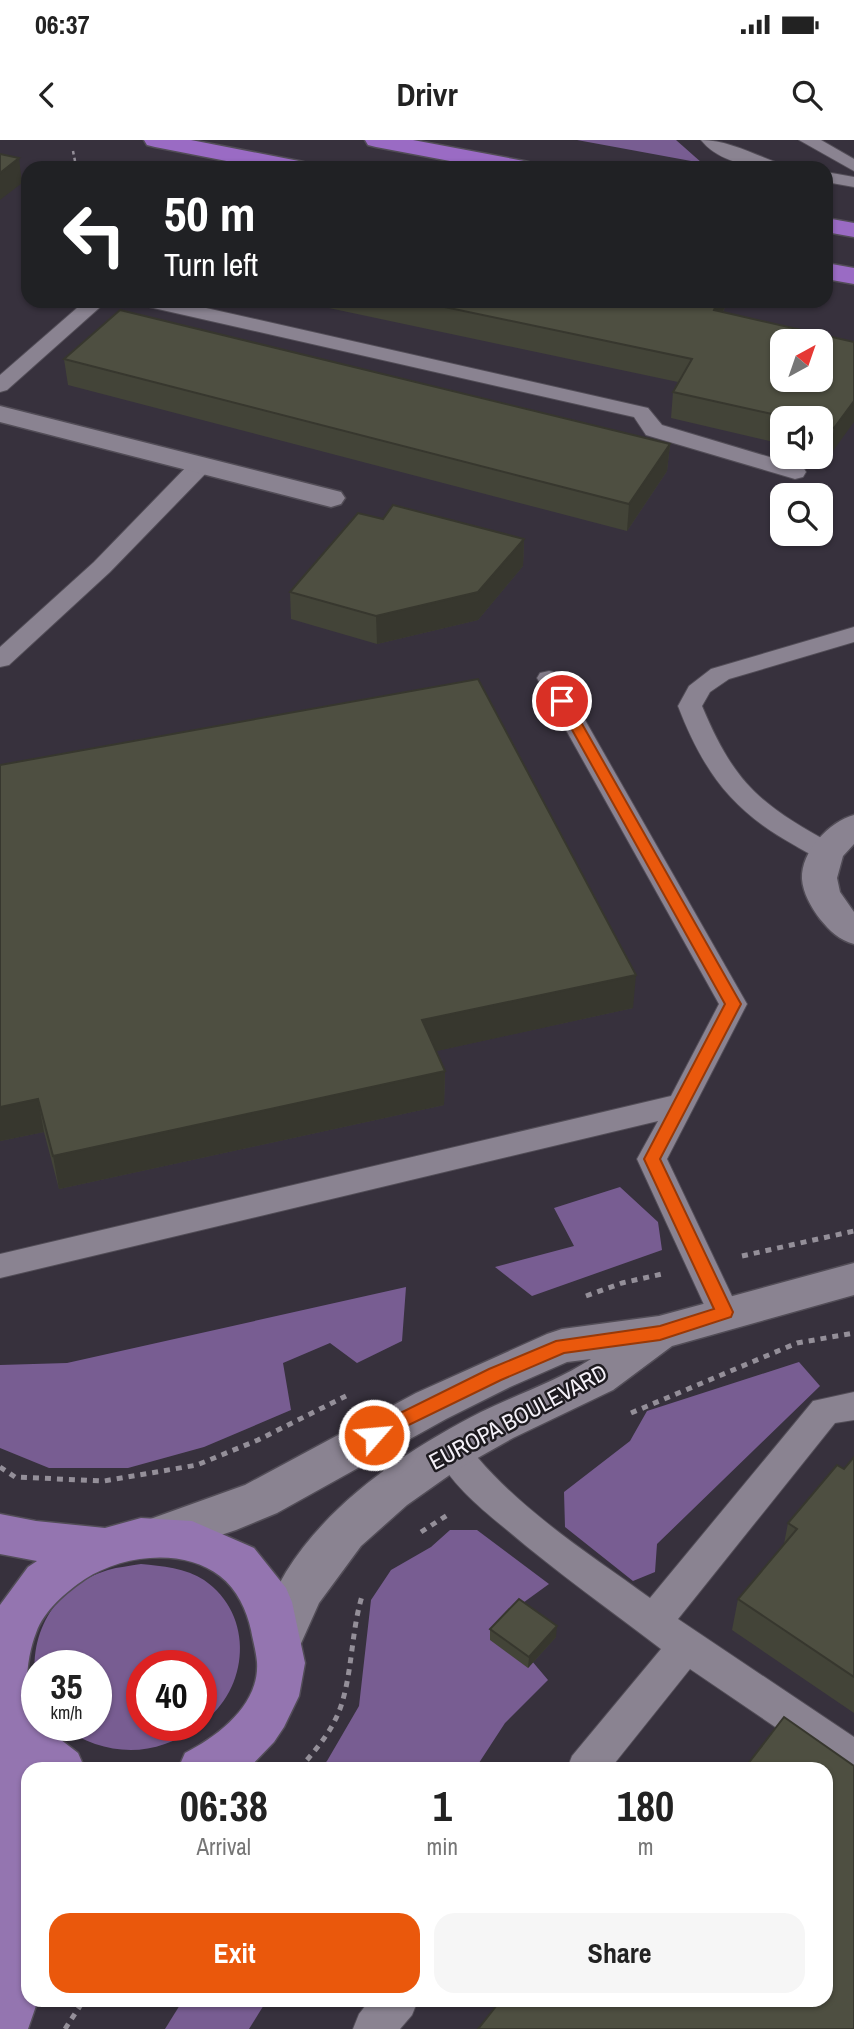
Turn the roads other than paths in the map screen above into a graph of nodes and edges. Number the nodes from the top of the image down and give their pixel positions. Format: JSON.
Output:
{"nodes":[{"id":1,"x":155,"y":140,"type":"edge"},
{"id":2,"x":376,"y":140,"type":"edge"},
{"id":3,"x":710,"y":140,"type":"edge"},
{"id":4,"x":729,"y":140,"type":"edge"},
{"id":5,"x":808,"y":140,"type":"edge"},
{"id":6,"x":750,"y":141,"type":"edge"},
{"id":7,"x":263,"y":161,"type":"edge"},
{"id":8,"x":487,"y":161,"type":"edge"},
{"id":9,"x":754,"y":161,"type":"edge"},
{"id":10,"x":854,"y":166,"type":"edge"},
{"id":11,"x":833,"y":178,"type":"edge"},
{"id":12,"x":854,"y":182,"type":"edge"},
{"id":13,"x":833,"y":226,"type":"edge"},
{"id":14,"x":854,"y":230,"type":"edge"},
{"id":15,"x":833,"y":272,"type":"edge"},
{"id":16,"x":854,"y":276,"type":"edge"},
{"id":17,"x":89,"y":308,"type":"edge"},
{"id":18,"x":180,"y":308,"type":"edge"},
{"id":19,"x":0,"y":386,"type":"edge"},
{"id":20,"x":0,"y":414,"type":"edge"},
{"id":21,"x":201,"y":465,"type":"junction"},
{"id":22,"x":795,"y":472,"type":"dead end"},
{"id":23,"x":331,"y":498,"type":"dead end"},
{"id":24,"x":854,"y":634,"type":"edge"},
{"id":25,"x":0,"y":660,"type":"edge"},
{"id":26,"x":549,"y":678,"type":"dead end"},
{"id":27,"x":854,"y":826,"type":"edge"},
{"id":28,"x":825,"y":851,"type":"junction"},
{"id":29,"x":854,"y":932,"type":"edge"},
{"id":30,"x":682,"y":1104,"type":"junction"},
{"id":31,"x":0,"y":1266,"type":"edge"},
{"id":32,"x":854,"y":1279,"type":"edge"},
{"id":33,"x":724,"y":1312,"type":"junction"},
{"id":34,"x":660,"y":1333,"type":"junction"},
{"id":35,"x":854,"y":1406,"type":"edge"},
{"id":36,"x":451,"y":1451,"type":"junction"},
{"id":37,"x":0,"y":1534,"type":"edge"},
{"id":38,"x":158,"y":1536,"type":"junction"},
{"id":39,"x":100,"y":1545,"type":"junction"},
{"id":40,"x":652,"y":1622,"type":"junction"},
{"id":41,"x":281,"y":1635,"type":"junction"},
{"id":42,"x":686,"y":1646,"type":"junction"},
{"id":43,"x":5,"y":1705,"type":"edge"},
{"id":44,"x":854,"y":1758,"type":"edge"},
{"id":45,"x":48,"y":1762,"type":"edge"},
{"id":46,"x":218,"y":1762,"type":"edge"},
{"id":47,"x":592,"y":1762,"type":"edge"},
{"id":48,"x":21,"y":1809,"type":"edge"},
{"id":49,"x":21,"y":1903,"type":"edge"},
{"id":50,"x":14,"y":1995,"type":"edge"},
{"id":51,"x":391,"y":2007,"type":"edge"},
{"id":52,"x":374,"y":2029,"type":"edge"}],
"edges":[{"from":1,"to":7,"type":"highway"},
{"from":2,"to":8,"type":"highway"},
{"from":3,"to":9,"type":"lane"},
{"from":4,"to":6,"type":"lane"},
{"from":5,"to":10,"type":"lane"},
{"from":11,"to":12,"type":"lane"},
{"from":13,"to":14,"type":"highway"},
{"from":15,"to":16,"type":"highway"},
{"from":17,"to":19,"type":"lane"},
{"from":18,"to":22,"type":"lane"},
{"from":20,"to":21,"type":"street"},
{"from":21,"to":23,"type":"street"},
{"from":21,"to":25,"type":"lane"},
{"from":24,"to":28,"type":"lane"},
{"from":26,"to":30,"type":"lane"},
{"from":27,"to":28,"type":"street"},
{"from":28,"to":29,"type":"street"},
{"from":30,"to":31,"type":"lane"},
{"from":30,"to":33,"type":"lane"},
{"from":32,"to":33,"type":"street","name":"EUROPA BOULEVARD"},
{"from":33,"to":34,"type":"street","name":"EUROPA BOULEVARD"},
{"from":34,"to":36,"type":"street","name":"EUROPA BOULEVARD"},
{"from":34,"to":38,"type":"street","name":"EUROPA BOULEVARD"},
{"from":35,"to":40,"type":"lane"},
{"from":36,"to":40,"type":"lane"},
{"from":36,"to":41,"type":"street","name":"EUROPA BOULEVARD"},
{"from":37,"to":39,"type":"main road"},
{"from":38,"to":39,"type":"main road"},
{"from":38,"to":41,"type":"main road"},
{"from":39,"to":43,"type":"main road"},
{"from":40,"to":42,"type":"lane"},
{"from":41,"to":46,"type":"main road"},
{"from":42,"to":44,"type":"lane"},
{"from":42,"to":47,"type":"lane"},
{"from":43,"to":45,"type":"main road"},
{"from":43,"to":48,"type":"main road"},
{"from":49,"to":50,"type":"main road"},
{"from":51,"to":52,"type":"lane"}]}
